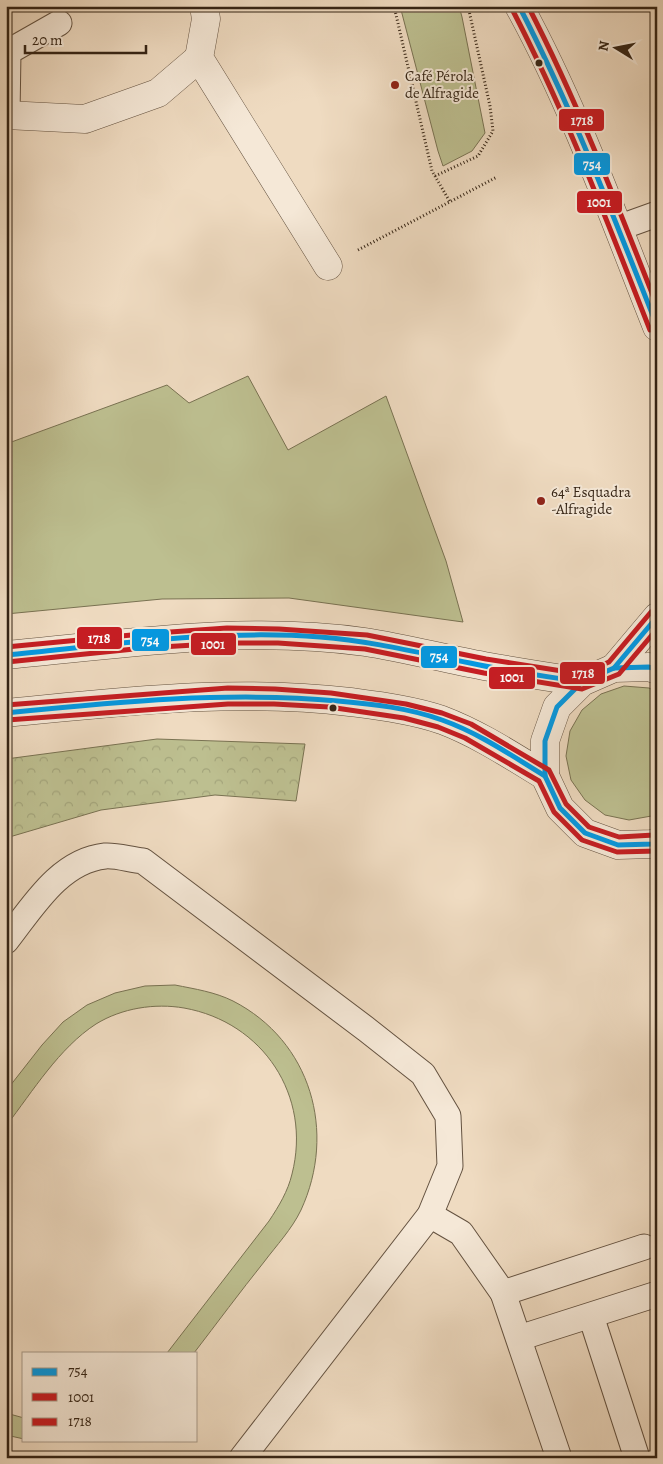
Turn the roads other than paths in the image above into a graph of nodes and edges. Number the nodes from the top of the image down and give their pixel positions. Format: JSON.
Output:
{"nodes":[{"id":1,"x":204,"y":6,"type":"edge"},
{"id":2,"x":524,"y":9,"type":"edge"},
{"id":3,"x":59,"y":23,"type":"dead end"},
{"id":4,"x":199,"y":58,"type":"junction"},
{"id":5,"x":6,"y":115,"type":"edge"},
{"id":6,"x":657,"y":214,"type":"edge"},
{"id":7,"x":618,"y":228,"type":"junction"},
{"id":8,"x":328,"y":266,"type":"dead end"},
{"id":9,"x":657,"y":326,"type":"edge"},
{"id":10,"x":657,"y":617,"type":"edge"},
{"id":11,"x":6,"y":654,"type":"edge"},
{"id":12,"x":614,"y":668,"type":"junction"},
{"id":13,"x":657,"y":670,"type":"edge"},
{"id":14,"x":582,"y":682,"type":"junction"},
{"id":15,"x":6,"y":713,"type":"edge"},
{"id":16,"x":545,"y":776,"type":"junction"},
{"id":17,"x":656,"y":844,"type":"edge"},
{"id":18,"x":6,"y":941,"type":"edge"},
{"id":19,"x":430,"y":1215,"type":"junction"},
{"id":20,"x":644,"y":1247,"type":"dead end"},
{"id":21,"x":503,"y":1293,"type":"junction"},
{"id":22,"x":657,"y":1294,"type":"edge"},
{"id":23,"x":590,"y":1316,"type":"junction"},
{"id":24,"x":519,"y":1338,"type":"junction"},
{"id":25,"x":242,"y":1458,"type":"edge"},
{"id":26,"x":559,"y":1458,"type":"edge"},
{"id":27,"x":637,"y":1458,"type":"edge"}],
"edges":[{"from":1,"to":4,"type":"street"},
{"from":2,"to":7,"type":"street"},
{"from":3,"to":5,"type":"lane"},
{"from":4,"to":5,"type":"street"},
{"from":4,"to":8,"type":"street"},
{"from":6,"to":7,"type":"lane"},
{"from":7,"to":9,"type":"street"},
{"from":10,"to":12,"type":"street"},
{"from":11,"to":14,"type":"street"},
{"from":12,"to":13,"type":"street"},
{"from":12,"to":14,"type":"street"},
{"from":14,"to":16,"type":"street"},
{"from":15,"to":16,"type":"street"},
{"from":16,"to":17,"type":"street"},
{"from":18,"to":19,"type":"lane"},
{"from":19,"to":21,"type":"lane"},
{"from":19,"to":25,"type":"lane"},
{"from":20,"to":21,"type":"lane"},
{"from":21,"to":24,"type":"lane"},
{"from":22,"to":23,"type":"lane"},
{"from":23,"to":24,"type":"lane"},
{"from":23,"to":27,"type":"lane"},
{"from":24,"to":26,"type":"lane"}]}
